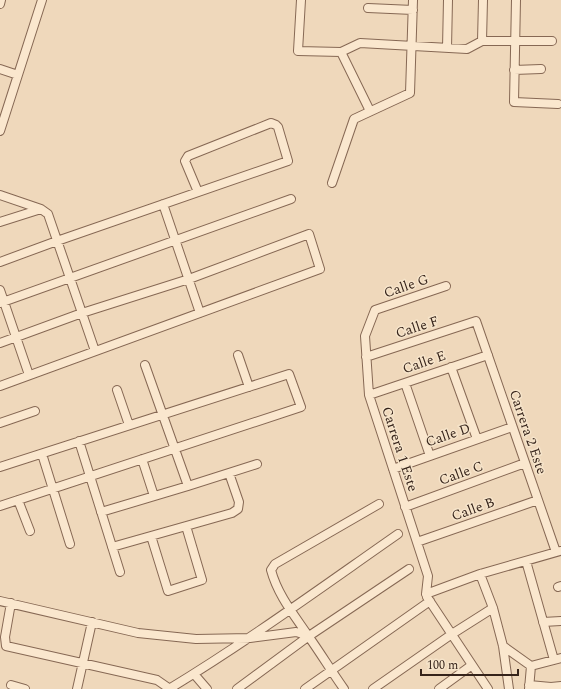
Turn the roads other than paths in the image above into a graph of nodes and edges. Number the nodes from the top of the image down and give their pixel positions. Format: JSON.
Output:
{"nodes":[{"id":1,"x":1,"y":0,"type":"edge"},
{"id":2,"x":42,"y":0,"type":"edge"},
{"id":3,"x":301,"y":0,"type":"edge"},
{"id":4,"x":413,"y":0,"type":"edge"},
{"id":5,"x":448,"y":0,"type":"edge"},
{"id":6,"x":483,"y":0,"type":"edge"},
{"id":7,"x":516,"y":0,"type":"edge"},
{"id":8,"x":0,"y":4,"type":"edge"},
{"id":9,"x":368,"y":8,"type":"dead end"},
{"id":10,"x":413,"y":10,"type":"junction"},
{"id":11,"x":515,"y":40,"type":"junction"},
{"id":12,"x":482,"y":41,"type":"junction"},
{"id":13,"x":552,"y":41,"type":"dead end"},
{"id":14,"x":412,"y":46,"type":"junction"},
{"id":15,"x":447,"y":48,"type":"junction"},
{"id":16,"x":341,"y":52,"type":"junction"},
{"id":17,"x":0,"y":69,"type":"edge"},
{"id":18,"x":541,"y":69,"type":"dead end"},
{"id":19,"x":514,"y":70,"type":"junction"},
{"id":20,"x":18,"y":75,"type":"junction"},
{"id":21,"x":558,"y":104,"type":"dead end"},
{"id":22,"x":370,"y":112,"type":"junction"},
{"id":23,"x":0,"y":131,"type":"edge"},
{"id":24,"x":332,"y":183,"type":"dead end"},
{"id":25,"x":198,"y":192,"type":"junction"},
{"id":26,"x":0,"y":195,"type":"edge"},
{"id":27,"x":291,"y":199,"type":"dead end"},
{"id":28,"x":163,"y":204,"type":"junction"},
{"id":29,"x":41,"y":208,"type":"junction"},
{"id":30,"x":0,"y":222,"type":"edge"},
{"id":31,"x":176,"y":240,"type":"junction"},
{"id":32,"x":57,"y":241,"type":"junction"},
{"id":33,"x":0,"y":262,"type":"edge"},
{"id":34,"x":70,"y":278,"type":"junction"},
{"id":35,"x":189,"y":279,"type":"junction"},
{"id":36,"x":446,"y":286,"type":"dead end"},
{"id":37,"x":0,"y":290,"type":"edge"},
{"id":38,"x":2,"y":302,"type":"edge"},
{"id":39,"x":374,"y":310,"type":"joint"},
{"id":40,"x":82,"y":312,"type":"junction"},
{"id":41,"x":200,"y":313,"type":"junction"},
{"id":42,"x":476,"y":321,"type":"joint"},
{"id":43,"x":16,"y":337,"type":"junction"},
{"id":44,"x":0,"y":343,"type":"edge"},
{"id":45,"x":95,"y":351,"type":"junction"},
{"id":46,"x":238,"y":355,"type":"dead end"},
{"id":47,"x":488,"y":355,"type":"junction"},
{"id":48,"x":366,"y":357,"type":"junction"},
{"id":49,"x":145,"y":365,"type":"dead end"},
{"id":50,"x":451,"y":367,"type":"junction"},
{"id":51,"x":29,"y":375,"type":"junction"},
{"id":52,"x":405,"y":383,"type":"junction"},
{"id":53,"x":0,"y":386,"type":"edge"},
{"id":54,"x":249,"y":387,"type":"junction"},
{"id":55,"x":117,"y":390,"type":"dead end"},
{"id":56,"x":369,"y":395,"type":"junction"},
{"id":57,"x":35,"y":411,"type":"dead end"},
{"id":58,"x":163,"y":414,"type":"junction"},
{"id":59,"x":0,"y":424,"type":"edge"},
{"id":60,"x":129,"y":425,"type":"junction"},
{"id":61,"x":512,"y":426,"type":"junction"},
{"id":62,"x":477,"y":439,"type":"junction"},
{"id":63,"x":78,"y":441,"type":"junction"},
{"id":64,"x":175,"y":448,"type":"junction"},
{"id":65,"x":42,"y":454,"type":"junction"},
{"id":66,"x":430,"y":456,"type":"junction"},
{"id":67,"x":142,"y":460,"type":"junction"},
{"id":68,"x":525,"y":463,"type":"junction"},
{"id":69,"x":257,"y":464,"type":"dead end"},
{"id":70,"x":0,"y":467,"type":"edge"},
{"id":71,"x":393,"y":468,"type":"junction"},
{"id":72,"x":229,"y":473,"type":"junction"},
{"id":73,"x":90,"y":476,"type":"junction"},
{"id":74,"x":188,"y":486,"type":"junction"},
{"id":75,"x":53,"y":490,"type":"junction"},
{"id":76,"x":154,"y":496,"type":"junction"},
{"id":77,"x":18,"y":500,"type":"junction"},
{"id":78,"x":538,"y":500,"type":"junction"},
{"id":79,"x":379,"y":504,"type":"dead end"},
{"id":80,"x":0,"y":506,"type":"edge"},
{"id":81,"x":405,"y":507,"type":"junction"},
{"id":82,"x":101,"y":512,"type":"junction"},
{"id":83,"x":186,"y":526,"type":"junction"},
{"id":84,"x":30,"y":531,"type":"dead end"},
{"id":85,"x":398,"y":534,"type":"dead end"},
{"id":86,"x":151,"y":536,"type":"junction"},
{"id":87,"x":417,"y":542,"type":"junction"},
{"id":88,"x":70,"y":544,"type":"dead end"},
{"id":89,"x":112,"y":547,"type":"junction"},
{"id":90,"x":558,"y":551,"type":"edge"},
{"id":91,"x":526,"y":561,"type":"junction"},
{"id":92,"x":409,"y":569,"type":"dead end"},
{"id":93,"x":120,"y":572,"type":"dead end"},
{"id":94,"x":480,"y":574,"type":"junction"},
{"id":95,"x":428,"y":598,"type":"junction"},
{"id":96,"x":0,"y":601,"type":"edge"},
{"id":97,"x":11,"y":603,"type":"junction"},
{"id":98,"x":493,"y":608,"type":"junction"},
{"id":99,"x":289,"y":610,"type":"junction"},
{"id":100,"x":561,"y":621,"type":"edge"},
{"id":101,"x":92,"y":622,"type":"junction"},
{"id":102,"x":544,"y":622,"type":"junction"},
{"id":103,"x":452,"y":634,"type":"junction"},
{"id":104,"x":309,"y":636,"type":"junction"},
{"id":105,"x":250,"y":638,"type":"junction"},
{"id":106,"x":503,"y":646,"type":"junction"},
{"id":107,"x":558,"y":659,"type":"edge"},
{"id":108,"x":82,"y":663,"type":"junction"},
{"id":109,"x":472,"y":665,"type":"junction"},
{"id":110,"x":531,"y":666,"type":"junction"},
{"id":111,"x":332,"y":671,"type":"junction"},
{"id":112,"x":194,"y":674,"type":"junction"},
{"id":113,"x":11,"y":685,"type":"dead end"},
{"id":114,"x":561,"y":686,"type":"edge"},
{"id":115,"x":529,"y":687,"type":"edge"},
{"id":116,"x":25,"y":689,"type":"edge"},
{"id":117,"x":77,"y":689,"type":"edge"},
{"id":118,"x":170,"y":689,"type":"edge"},
{"id":119,"x":207,"y":689,"type":"edge"},
{"id":120,"x":237,"y":689,"type":"edge"},
{"id":121,"x":305,"y":689,"type":"edge"},
{"id":122,"x":344,"y":689,"type":"edge"},
{"id":123,"x":373,"y":689,"type":"edge"},
{"id":124,"x":439,"y":689,"type":"edge"},
{"id":125,"x":488,"y":689,"type":"edge"},
{"id":126,"x":508,"y":689,"type":"edge"}],
"edges":[{"from":1,"to":8,"type":"street"},
{"from":2,"to":20,"type":"street"},
{"from":3,"to":16,"type":"street"},
{"from":4,"to":10,"type":"street"},
{"from":5,"to":15,"type":"street"},
{"from":6,"to":12,"type":"street"},
{"from":7,"to":11,"type":"street"},
{"from":9,"to":10,"type":"street"},
{"from":10,"to":14,"type":"street"},
{"from":11,"to":12,"type":"street"},
{"from":11,"to":13,"type":"street"},
{"from":11,"to":19,"type":"street"},
{"from":12,"to":15,"type":"street"},
{"from":14,"to":15,"type":"street"},
{"from":14,"to":16,"type":"street"},
{"from":14,"to":22,"type":"street"},
{"from":16,"to":22,"type":"street"},
{"from":17,"to":20,"type":"street"},
{"from":18,"to":19,"type":"street"},
{"from":19,"to":21,"type":"street"},
{"from":20,"to":23,"type":"street"},
{"from":22,"to":24,"type":"street"},
{"from":25,"to":25,"type":"street"},
{"from":25,"to":28,"type":"street"},
{"from":26,"to":29,"type":"street"},
{"from":27,"to":31,"type":"street"},
{"from":28,"to":31,"type":"street"},
{"from":28,"to":32,"type":"street"},
{"from":29,"to":30,"type":"street"},
{"from":29,"to":32,"type":"street"},
{"from":31,"to":34,"type":"street"},
{"from":31,"to":35,"type":"street"},
{"from":32,"to":33,"type":"street"},
{"from":32,"to":34,"type":"street"},
{"from":34,"to":38,"type":"street"},
{"from":34,"to":40,"type":"street"},
{"from":35,"to":40,"type":"street"},
{"from":35,"to":41,"type":"street"},
{"from":35,"to":41,"type":"street"},
{"from":36,"to":39,"type":"street","name":"Calle G"},
{"from":37,"to":38,"type":"street"},
{"from":38,"to":43,"type":"street"},
{"from":39,"to":48,"type":"street","name":"Carrera 1 Este"},
{"from":40,"to":43,"type":"street"},
{"from":40,"to":45,"type":"street"},
{"from":41,"to":45,"type":"street"},
{"from":42,"to":47,"type":"street","name":"Carrera 2 Este"},
{"from":42,"to":48,"type":"street","name":"Calle F"},
{"from":43,"to":44,"type":"street"},
{"from":43,"to":51,"type":"street"},
{"from":45,"to":51,"type":"street"},
{"from":46,"to":54,"type":"street"},
{"from":47,"to":50,"type":"street","name":"Calle E"},
{"from":47,"to":61,"type":"street","name":"Carrera 2 Este"},
{"from":48,"to":56,"type":"street","name":"Carrera 1 Este"},
{"from":49,"to":58,"type":"street"},
{"from":50,"to":52,"type":"street","name":"Calle E"},
{"from":50,"to":62,"type":"street"},
{"from":51,"to":53,"type":"street"},
{"from":52,"to":56,"type":"street","name":"Calle E"},
{"from":52,"to":66,"type":"street"},
{"from":54,"to":58,"type":"street"},
{"from":54,"to":64,"type":"street"},
{"from":55,"to":60,"type":"street"},
{"from":56,"to":71,"type":"street","name":"Carrera 1 Este"},
{"from":57,"to":59,"type":"street"},
{"from":58,"to":60,"type":"street"},
{"from":58,"to":64,"type":"street"},
{"from":60,"to":63,"type":"street"},
{"from":61,"to":62,"type":"street","name":"Calle D"},
{"from":61,"to":68,"type":"street","name":"Carrera 2 Este"},
{"from":62,"to":66,"type":"street","name":"Calle D"},
{"from":63,"to":65,"type":"street"},
{"from":63,"to":73,"type":"street"},
{"from":64,"to":67,"type":"street"},
{"from":64,"to":74,"type":"street"},
{"from":65,"to":70,"type":"street"},
{"from":65,"to":75,"type":"street"},
{"from":66,"to":71,"type":"street","name":"Calle D"},
{"from":67,"to":73,"type":"street"},
{"from":67,"to":76,"type":"street"},
{"from":68,"to":78,"type":"street","name":"Carrera 2 Este"},
{"from":68,"to":81,"type":"street","name":"Calle C"},
{"from":69,"to":72,"type":"street"},
{"from":71,"to":81,"type":"street","name":"Carrera 1 Este"},
{"from":72,"to":74,"type":"street"},
{"from":72,"to":83,"type":"street"},
{"from":73,"to":75,"type":"street"},
{"from":73,"to":82,"type":"street"},
{"from":74,"to":76,"type":"street"},
{"from":75,"to":77,"type":"street"},
{"from":75,"to":88,"type":"street"},
{"from":76,"to":82,"type":"street"},
{"from":77,"to":80,"type":"street"},
{"from":77,"to":84,"type":"street"},
{"from":78,"to":87,"type":"street","name":"Calle B"},
{"from":78,"to":90,"type":"street","name":"Carrera 2 Este"},
{"from":79,"to":99,"type":"street"},
{"from":81,"to":87,"type":"street","name":"Carrera 1 Este"},
{"from":82,"to":89,"type":"street"},
{"from":83,"to":86,"type":"street"},
{"from":83,"to":86,"type":"street"},
{"from":85,"to":99,"type":"street"},
{"from":86,"to":89,"type":"street"},
{"from":87,"to":95,"type":"street","name":"Carrera 1 Este"},
{"from":89,"to":93,"type":"street"},
{"from":90,"to":91,"type":"street"},
{"from":91,"to":94,"type":"street"},
{"from":91,"to":102,"type":"street"},
{"from":92,"to":104,"type":"street"},
{"from":94,"to":95,"type":"street"},
{"from":94,"to":98,"type":"street"},
{"from":95,"to":103,"type":"street"},
{"from":95,"to":111,"type":"street"},
{"from":96,"to":97,"type":"street"},
{"from":97,"to":101,"type":"street"},
{"from":97,"to":108,"type":"street"},
{"from":98,"to":103,"type":"street"},
{"from":98,"to":106,"type":"street"},
{"from":99,"to":104,"type":"street"},
{"from":99,"to":105,"type":"street"},
{"from":100,"to":102,"type":"street"},
{"from":101,"to":105,"type":"street"},
{"from":101,"to":108,"type":"street"},
{"from":102,"to":107,"type":"street"},
{"from":103,"to":109,"type":"street"},
{"from":103,"to":123,"type":"street"},
{"from":104,"to":105,"type":"street"},
{"from":104,"to":111,"type":"street"},
{"from":104,"to":120,"type":"street"},
{"from":105,"to":112,"type":"street"},
{"from":106,"to":110,"type":"street"},
{"from":106,"to":126,"type":"street"},
{"from":107,"to":110,"type":"street"},
{"from":108,"to":117,"type":"street"},
{"from":108,"to":118,"type":"street"},
{"from":109,"to":124,"type":"street"},
{"from":109,"to":125,"type":"street"},
{"from":110,"to":115,"type":"street"},
{"from":111,"to":121,"type":"street"},
{"from":111,"to":122,"type":"street"},
{"from":112,"to":118,"type":"street"},
{"from":112,"to":119,"type":"street"},
{"from":113,"to":116,"type":"street"},
{"from":114,"to":115,"type":"street"}]}
